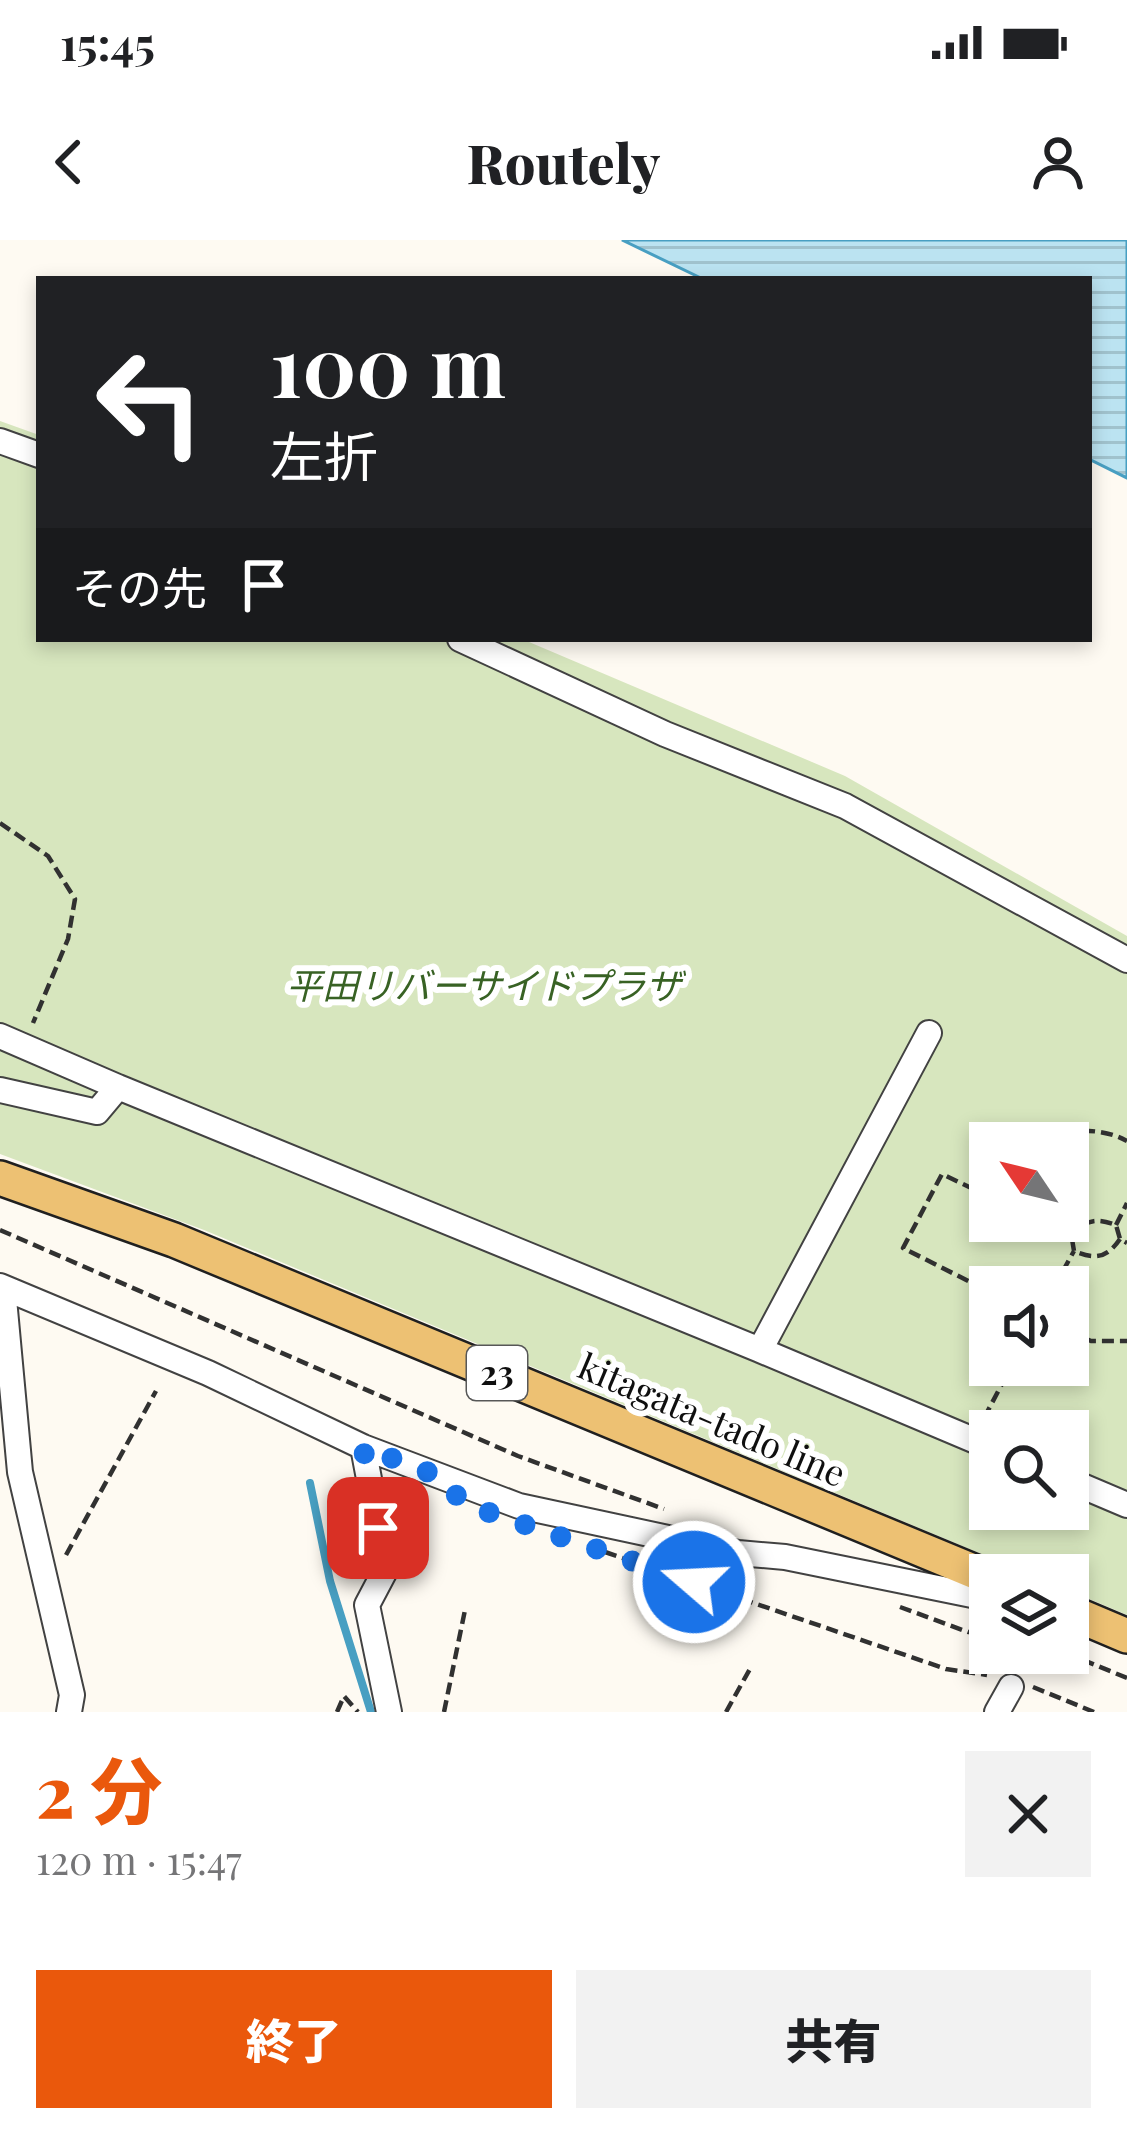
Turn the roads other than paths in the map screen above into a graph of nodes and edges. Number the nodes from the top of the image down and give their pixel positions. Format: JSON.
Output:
{"nodes":[{"id":1,"x":0,"y":441,"type":"edge"},
{"id":2,"x":36,"y":454,"type":"edge"},
{"id":3,"x":466,"y":642,"type":"edge"},
{"id":4,"x":1127,"y":960,"type":"edge"},
{"id":5,"x":929,"y":1033,"type":"dead end"},
{"id":6,"x":11,"y":1041,"type":"edge"},
{"id":7,"x":118,"y":1087,"type":"junction"},
{"id":8,"x":0,"y":1090,"type":"edge"},
{"id":9,"x":0,"y":1178,"type":"edge"},
{"id":10,"x":2,"y":1287,"type":"edge"},
{"id":11,"x":760,"y":1350,"type":"junction"},
{"id":12,"x":969,"y":1438,"type":"edge"},
{"id":13,"x":363,"y":1447,"type":"junction"},
{"id":14,"x":1089,"y":1489,"type":"edge"},
{"id":15,"x":1127,"y":1505,"type":"edge"},
{"id":16,"x":969,"y":1569,"type":"edge"},
{"id":17,"x":969,"y":1594,"type":"edge"},
{"id":18,"x":1089,"y":1620,"type":"edge"},
{"id":19,"x":1127,"y":1636,"type":"edge"},
{"id":20,"x":1006,"y":1680,"type":"road end"},
{"id":21,"x":69,"y":1712,"type":"edge"},
{"id":22,"x":389,"y":1712,"type":"edge"},
{"id":23,"x":997,"y":1712,"type":"edge"}],
"edges":[{"from":1,"to":2,"type":"street"},
{"from":3,"to":4,"type":"street"},
{"from":5,"to":11,"type":"street"},
{"from":6,"to":7,"type":"street"},
{"from":7,"to":8,"type":"street"},
{"from":7,"to":11,"type":"street"},
{"from":9,"to":16,"type":"main road","name":"kitagata-tado line","number":"23"},
{"from":10,"to":13,"type":"street"},
{"from":10,"to":21,"type":"street"},
{"from":11,"to":12,"type":"street"},
{"from":13,"to":17,"type":"street"},
{"from":13,"to":22,"type":"street"},
{"from":14,"to":15,"type":"street"},
{"from":18,"to":19,"type":"main road"},
{"from":20,"to":23,"type":"street"}]}
